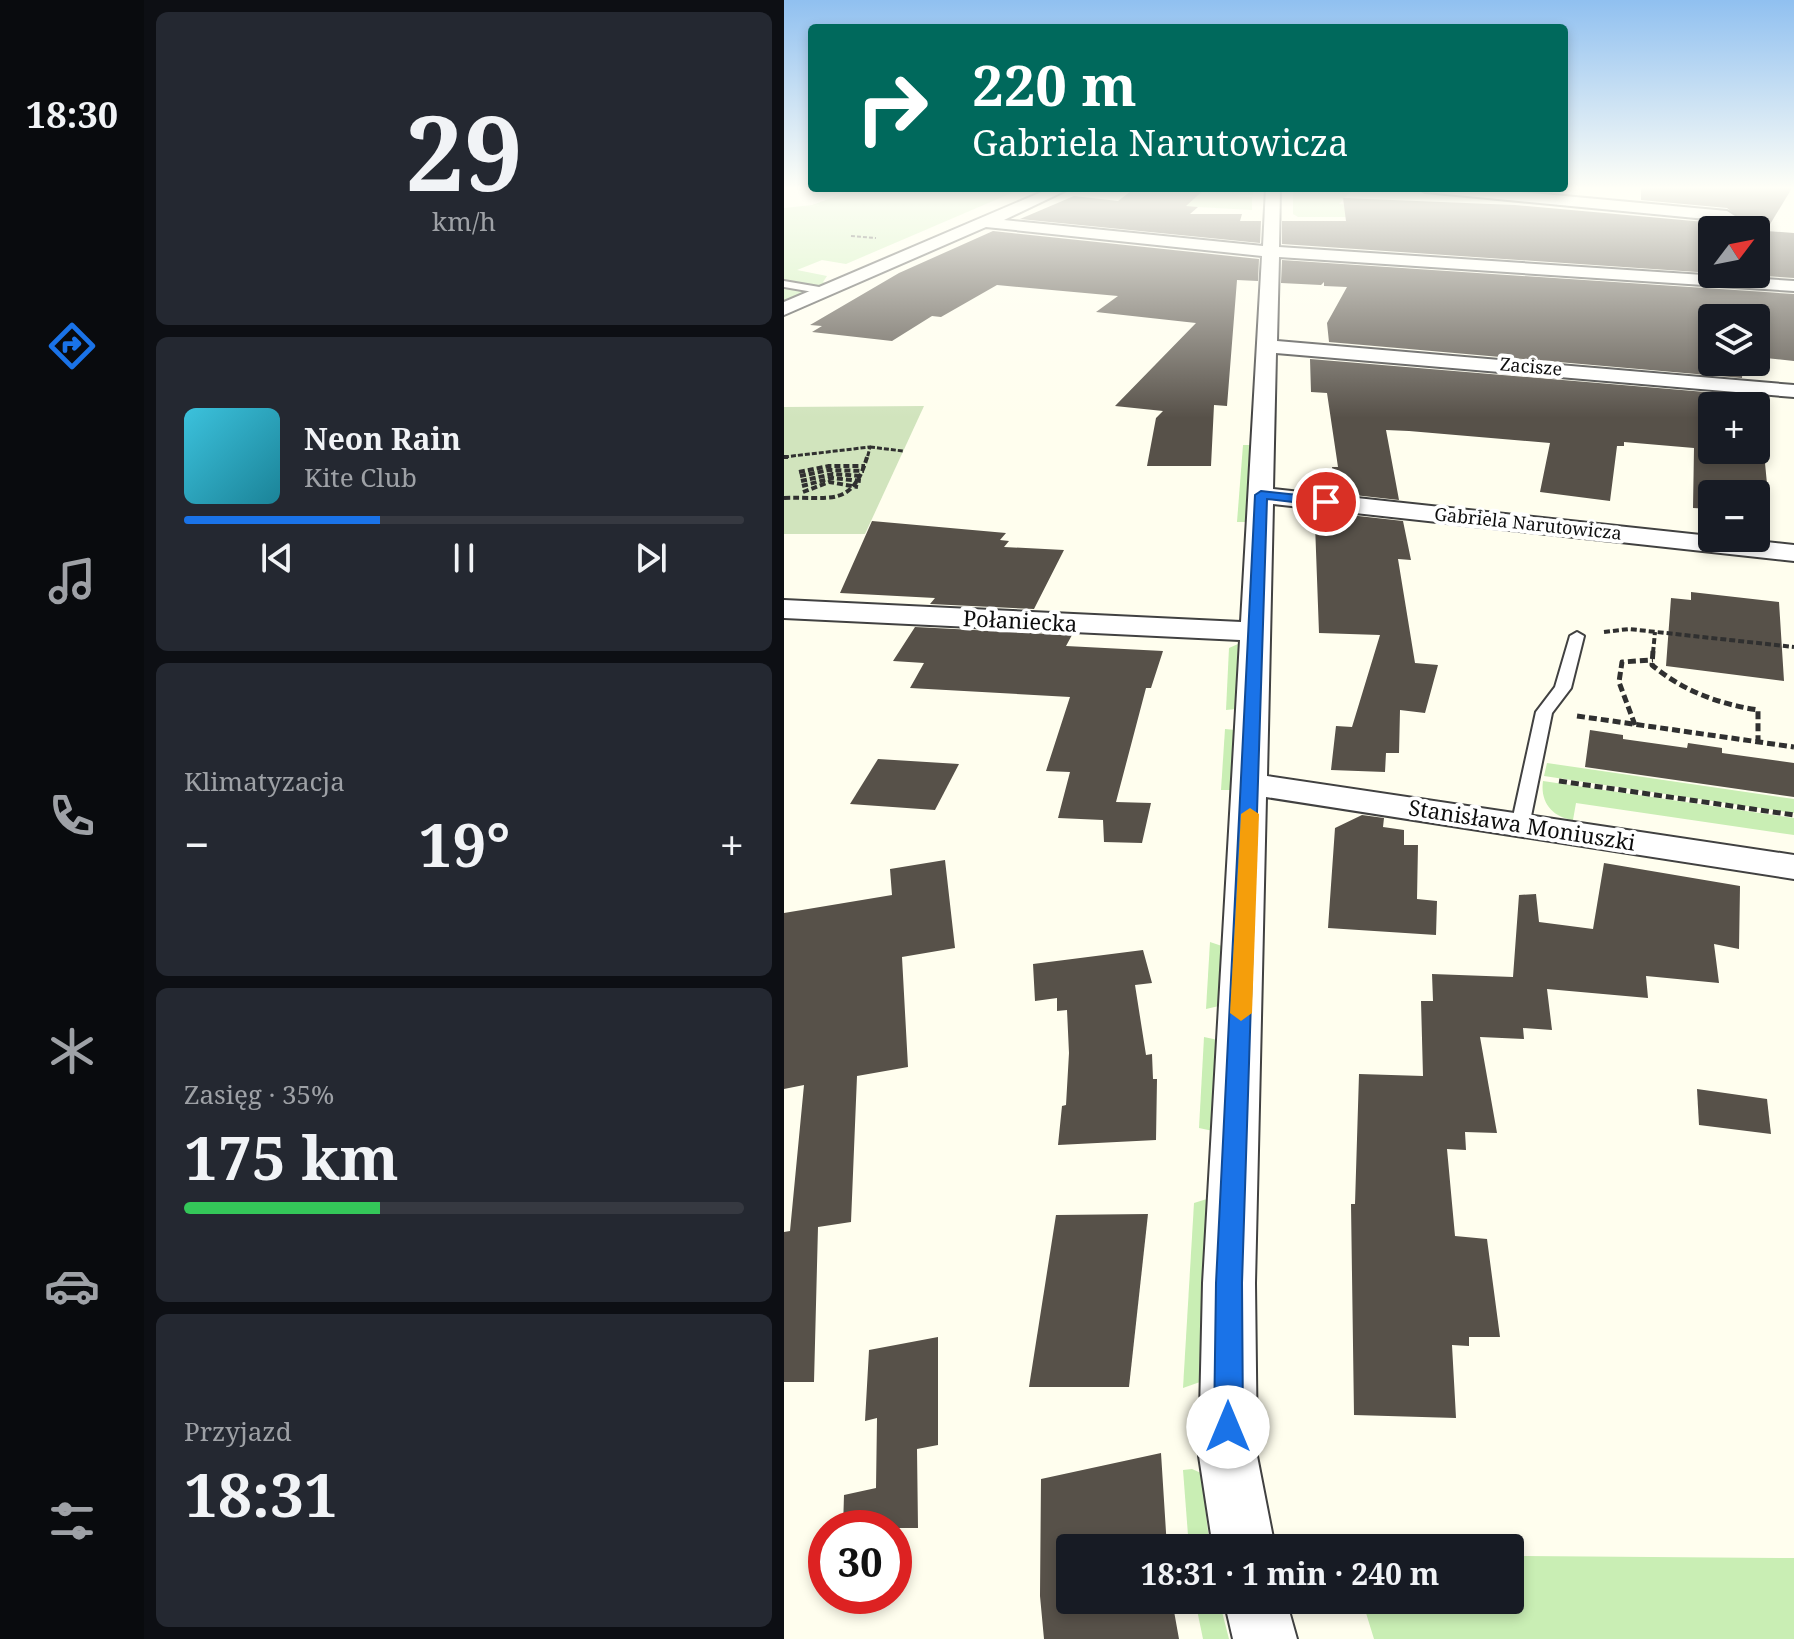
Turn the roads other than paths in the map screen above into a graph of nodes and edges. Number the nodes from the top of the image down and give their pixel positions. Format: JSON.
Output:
{"nodes":[{"id":1,"x":885,"y":264,"type":"edge"},
{"id":2,"x":1272,"y":264,"type":"edge"},
{"id":3,"x":1494,"y":264,"type":"edge"},
{"id":4,"x":1698,"y":276,"type":"edge"},
{"id":5,"x":1770,"y":283,"type":"edge"},
{"id":6,"x":787,"y":286,"type":"edge"},
{"id":7,"x":1794,"y":286,"type":"edge"},
{"id":8,"x":825,"y":291,"type":"junction"},
{"id":9,"x":784,"y":309,"type":"edge"},
{"id":10,"x":1267,"y":346,"type":"junction"},
{"id":11,"x":1794,"y":391,"type":"edge"},
{"id":12,"x":1261,"y":495,"type":"junction"},
{"id":13,"x":1794,"y":553,"type":"edge"},
{"id":14,"x":784,"y":609,"type":"edge"},
{"id":15,"x":1257,"y":632,"type":"junction"},
{"id":16,"x":1577,"y":636,"type":"road end"},
{"id":17,"x":1251,"y":784,"type":"junction"},
{"id":18,"x":1520,"y":826,"type":"junction"},
{"id":19,"x":1794,"y":867,"type":"edge"},
{"id":20,"x":1242,"y":1534,"type":"edge"},
{"id":21,"x":1259,"y":1614,"type":"edge"},
{"id":22,"x":1265,"y":1639,"type":"edge"}],
"edges":[{"from":1,"to":8,"type":"street"},
{"from":2,"to":10,"type":"street"},
{"from":3,"to":4,"type":"street"},
{"from":5,"to":7,"type":"street"},
{"from":6,"to":8,"type":"lane"},
{"from":8,"to":9,"type":"street"},
{"from":10,"to":11,"type":"street","name":"Zacisze"},
{"from":10,"to":12,"type":"street"},
{"from":12,"to":13,"type":"street","name":"Gabriela Narutowicza"},
{"from":12,"to":15,"type":"street"},
{"from":14,"to":15,"type":"street","name":"Połaniecka"},
{"from":15,"to":17,"type":"street"},
{"from":16,"to":18,"type":"lane"},
{"from":17,"to":18,"type":"street","name":"Stanisława Moniuszki"},
{"from":17,"to":20,"type":"street"},
{"from":18,"to":19,"type":"street","name":"Stanisława Moniuszki"},
{"from":21,"to":22,"type":"street"}]}
